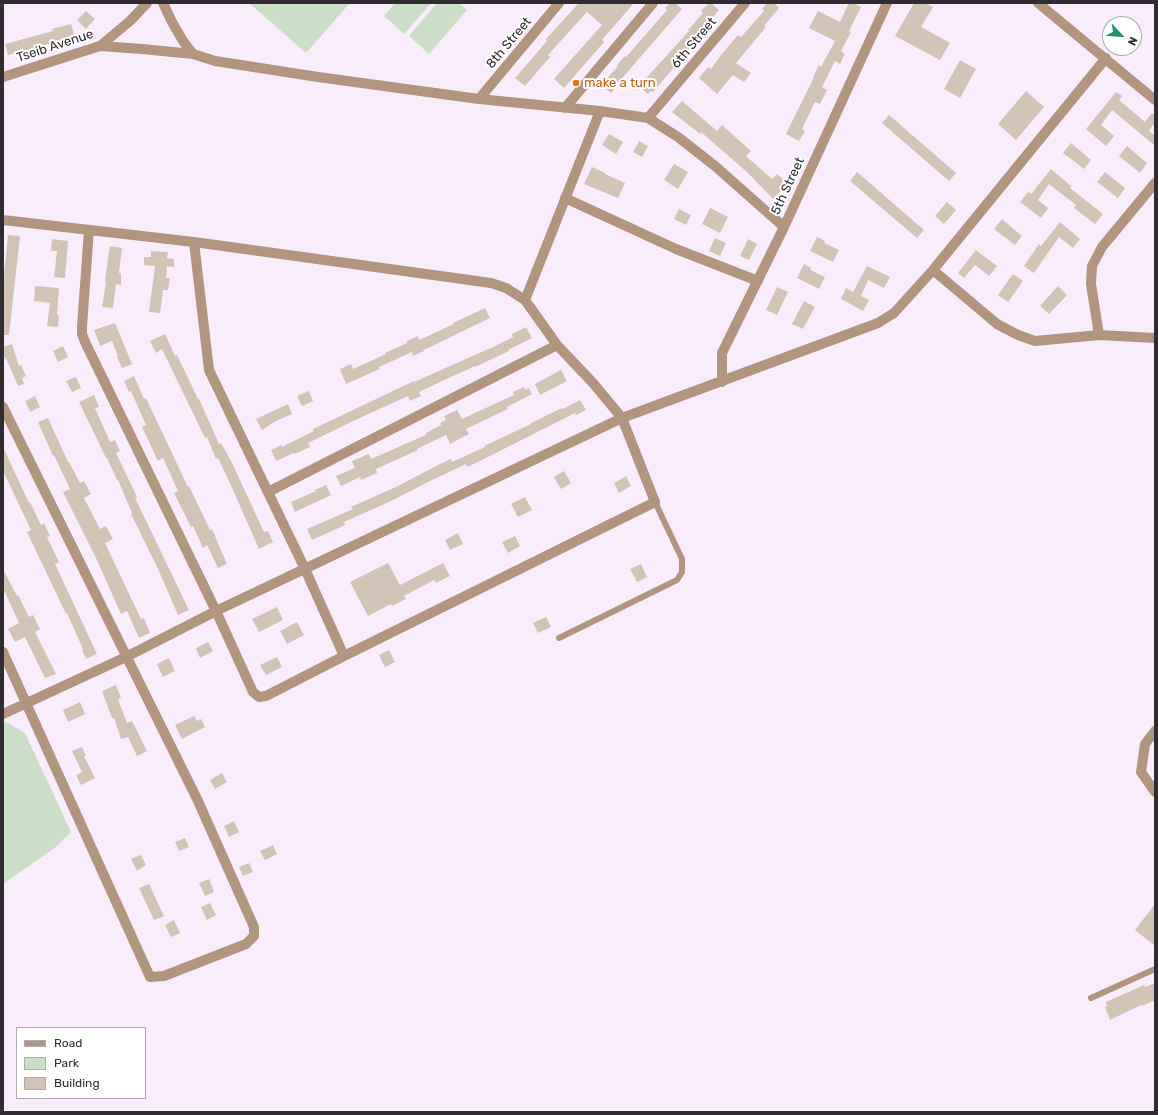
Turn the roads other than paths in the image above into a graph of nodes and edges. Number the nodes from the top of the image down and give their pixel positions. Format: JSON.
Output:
{"nodes":[{"id":1,"x":147,"y":3,"type":"edge"},
{"id":2,"x":163,"y":3,"type":"edge"},
{"id":3,"x":560,"y":3,"type":"edge"},
{"id":4,"x":653,"y":3,"type":"edge"},
{"id":5,"x":745,"y":3,"type":"edge"},
{"id":6,"x":887,"y":3,"type":"edge"},
{"id":7,"x":1038,"y":3,"type":"edge"},
{"id":8,"x":100,"y":46,"type":"junction"},
{"id":9,"x":193,"y":54,"type":"junction"},
{"id":10,"x":1106,"y":58,"type":"junction"},
{"id":11,"x":3,"y":77,"type":"edge"},
{"id":12,"x":479,"y":99,"type":"junction"},
{"id":13,"x":1155,"y":100,"type":"edge"},
{"id":14,"x":565,"y":108,"type":"junction"},
{"id":15,"x":600,"y":111,"type":"junction"},
{"id":16,"x":648,"y":118,"type":"junction"},
{"id":17,"x":1155,"y":183,"type":"edge"},
{"id":18,"x":565,"y":198,"type":"junction"},
{"id":19,"x":3,"y":220,"type":"edge"},
{"id":20,"x":784,"y":226,"type":"junction"},
{"id":21,"x":89,"y":230,"type":"junction"},
{"id":22,"x":194,"y":242,"type":"junction"},
{"id":23,"x":933,"y":270,"type":"junction"},
{"id":24,"x":758,"y":281,"type":"junction"},
{"id":25,"x":525,"y":300,"type":"junction"},
{"id":26,"x":1099,"y":335,"type":"junction"},
{"id":27,"x":1155,"y":338,"type":"edge"},
{"id":28,"x":557,"y":345,"type":"junction"},
{"id":29,"x":722,"y":382,"type":"junction"},
{"id":30,"x":3,"y":407,"type":"edge"},
{"id":31,"x":622,"y":418,"type":"junction"},
{"id":32,"x":268,"y":492,"type":"junction"},
{"id":33,"x":655,"y":502,"type":"junction"},
{"id":34,"x":305,"y":569,"type":"junction"},
{"id":35,"x":216,"y":611,"type":"junction"},
{"id":36,"x":559,"y":638,"type":"dead end"},
{"id":37,"x":3,"y":652,"type":"edge"},
{"id":38,"x":344,"y":656,"type":"junction"},
{"id":39,"x":126,"y":657,"type":"junction"},
{"id":40,"x":27,"y":702,"type":"junction"},
{"id":41,"x":3,"y":714,"type":"edge"},
{"id":42,"x":1155,"y":731,"type":"edge"},
{"id":43,"x":1155,"y":792,"type":"edge"},
{"id":44,"x":1155,"y":969,"type":"edge"},
{"id":45,"x":1091,"y":998,"type":"dead end"}],
"edges":[{"from":1,"to":8,"type":"street","name":"Tseib Avenue"},
{"from":2,"to":9,"type":"street"},
{"from":3,"to":12,"type":"street","name":"8th Street"},
{"from":4,"to":14,"type":"street"},
{"from":5,"to":16,"type":"street","name":"6th Street"},
{"from":6,"to":20,"type":"street","name":"5th Street"},
{"from":7,"to":10,"type":"street"},
{"from":8,"to":9,"type":"street"},
{"from":8,"to":11,"type":"street","name":"Tseib Avenue"},
{"from":9,"to":12,"type":"street"},
{"from":10,"to":13,"type":"street"},
{"from":10,"to":23,"type":"street"},
{"from":12,"to":14,"type":"street"},
{"from":14,"to":15,"type":"street"},
{"from":15,"to":16,"type":"street"},
{"from":15,"to":18,"type":"street"},
{"from":16,"to":20,"type":"street"},
{"from":17,"to":26,"type":"street"},
{"from":18,"to":24,"type":"street"},
{"from":18,"to":25,"type":"street"},
{"from":19,"to":21,"type":"street"},
{"from":20,"to":24,"type":"street","name":"5th Street"},
{"from":21,"to":22,"type":"street"},
{"from":21,"to":35,"type":"street"},
{"from":22,"to":25,"type":"street"},
{"from":22,"to":32,"type":"street"},
{"from":23,"to":26,"type":"street"},
{"from":23,"to":29,"type":"street"},
{"from":24,"to":29,"type":"street","name":"5th Street"},
{"from":25,"to":28,"type":"street"},
{"from":26,"to":27,"type":"street"},
{"from":28,"to":31,"type":"street"},
{"from":28,"to":32,"type":"street"},
{"from":29,"to":31,"type":"street"},
{"from":30,"to":39,"type":"street"},
{"from":31,"to":33,"type":"street"},
{"from":31,"to":34,"type":"street"},
{"from":32,"to":34,"type":"street"},
{"from":33,"to":36,"type":"lane"},
{"from":33,"to":38,"type":"street"},
{"from":34,"to":35,"type":"street"},
{"from":34,"to":38,"type":"street"},
{"from":35,"to":38,"type":"street"},
{"from":35,"to":39,"type":"street"},
{"from":37,"to":40,"type":"street"},
{"from":39,"to":40,"type":"street"},
{"from":39,"to":40,"type":"street"},
{"from":40,"to":41,"type":"street"},
{"from":42,"to":43,"type":"street"},
{"from":44,"to":45,"type":"lane"}]}
